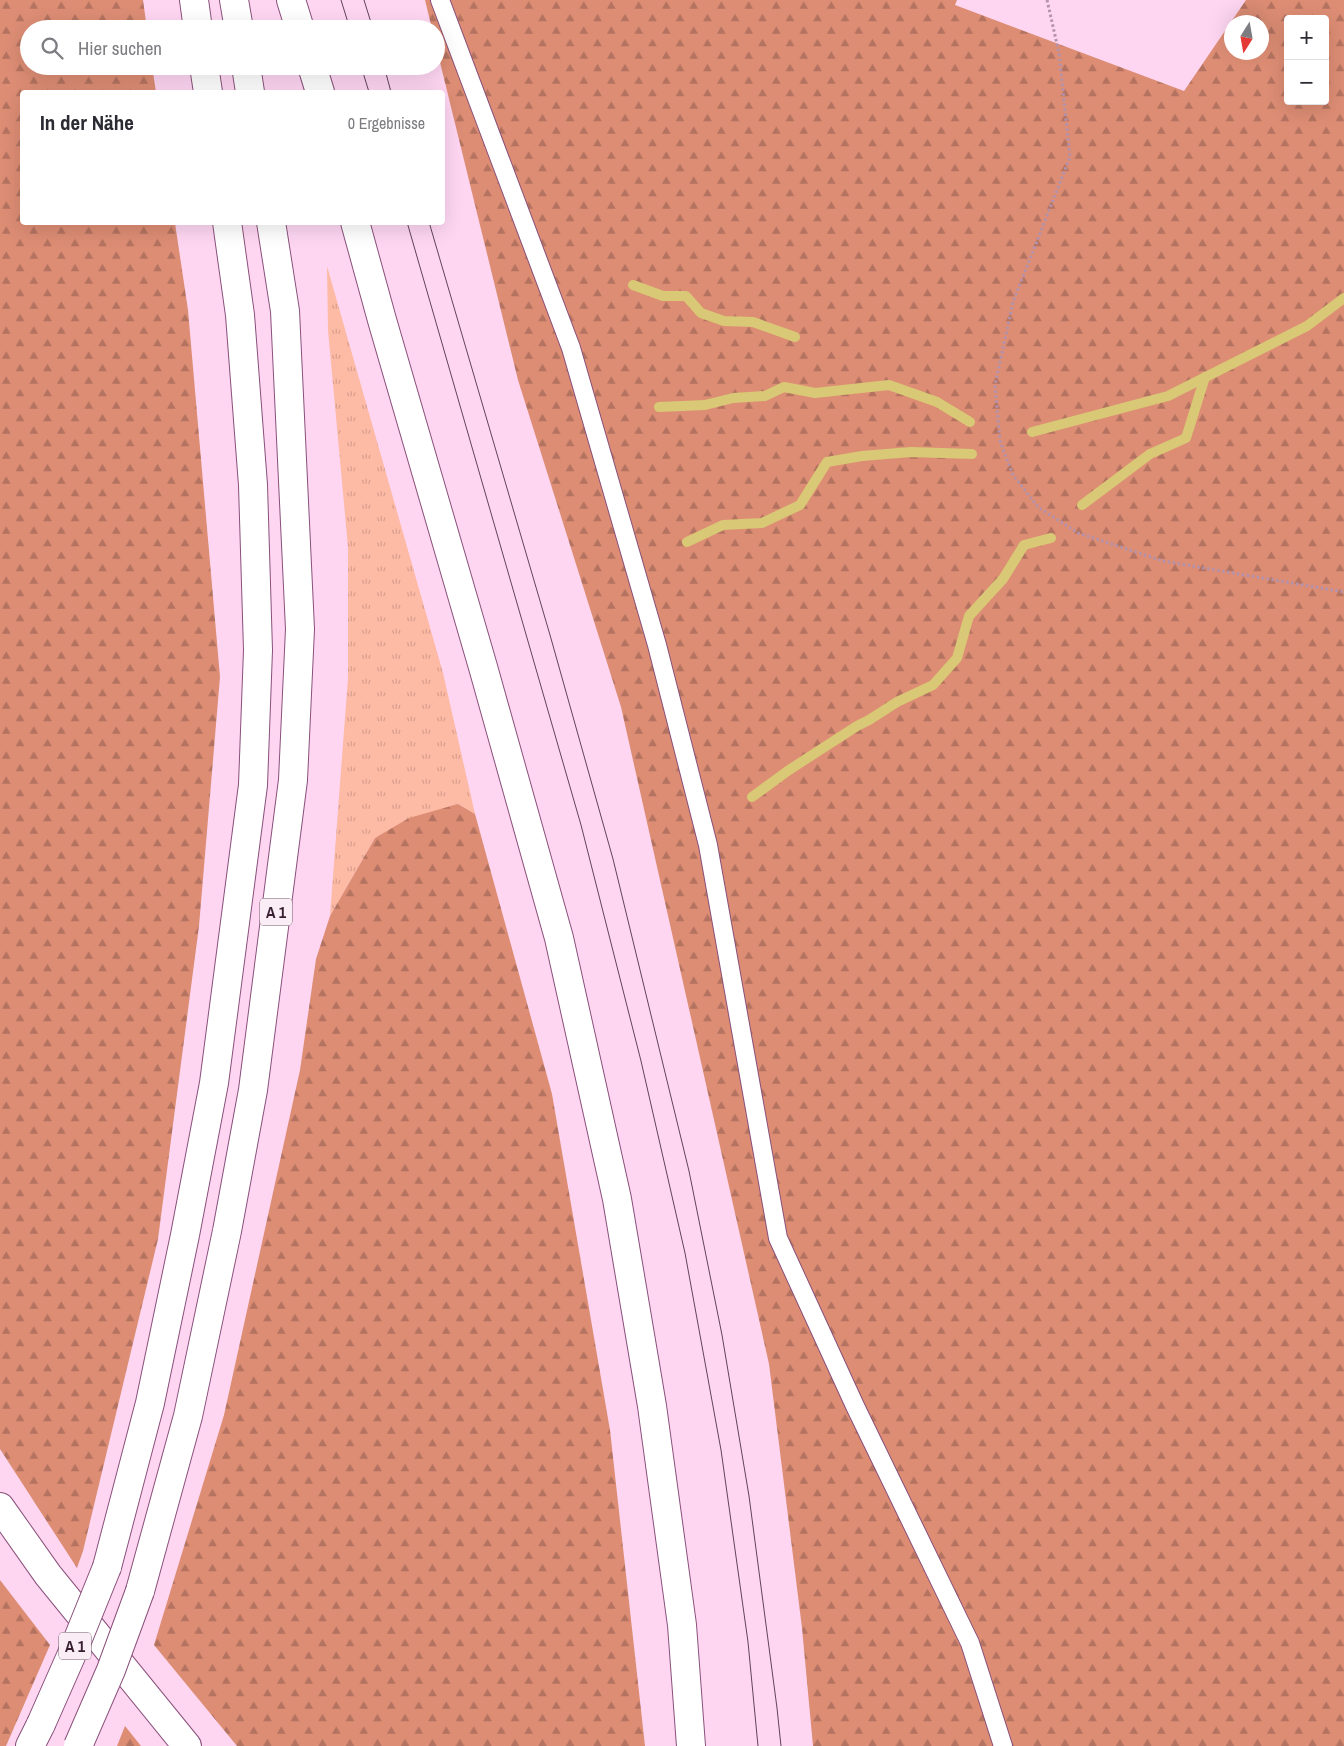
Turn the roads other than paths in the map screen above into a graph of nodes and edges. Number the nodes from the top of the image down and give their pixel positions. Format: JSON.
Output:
{"nodes":[{"id":1,"x":194,"y":0,"type":"edge"},
{"id":2,"x":234,"y":0,"type":"edge"},
{"id":3,"x":291,"y":0,"type":"edge"},
{"id":4,"x":440,"y":0,"type":"edge"},
{"id":5,"x":197,"y":20,"type":"edge"},
{"id":6,"x":237,"y":20,"type":"edge"},
{"id":7,"x":297,"y":20,"type":"edge"},
{"id":8,"x":205,"y":75,"type":"edge"},
{"id":9,"x":247,"y":75,"type":"edge"},
{"id":10,"x":315,"y":75,"type":"edge"},
{"id":11,"x":208,"y":90,"type":"edge"},
{"id":12,"x":250,"y":90,"type":"edge"},
{"id":13,"x":319,"y":90,"type":"edge"},
{"id":14,"x":227,"y":225,"type":"edge"},
{"id":15,"x":271,"y":225,"type":"edge"},
{"id":16,"x":356,"y":225,"type":"edge"},
{"id":17,"x":0,"y":1507,"type":"edge"},
{"id":18,"x":35,"y":1735,"type":"edge"},
{"id":19,"x":78,"y":1746,"type":"edge"},
{"id":20,"x":187,"y":1746,"type":"edge"},
{"id":21,"x":691,"y":1746,"type":"edge"},
{"id":22,"x":1003,"y":1746,"type":"edge"}],
"edges":[{"from":1,"to":5,"type":"highway"},
{"from":2,"to":6,"type":"highway"},
{"from":3,"to":7,"type":"highway"},
{"from":4,"to":22,"type":"lane"},
{"from":8,"to":11,"type":"highway"},
{"from":9,"to":12,"type":"highway"},
{"from":10,"to":13,"type":"highway"},
{"from":14,"to":18,"type":"highway","number":"A 1","bridge":true},
{"from":15,"to":19,"type":"highway","number":"A 1","bridge":true},
{"from":16,"to":21,"type":"highway"},
{"from":17,"to":20,"type":"highway"}]}
